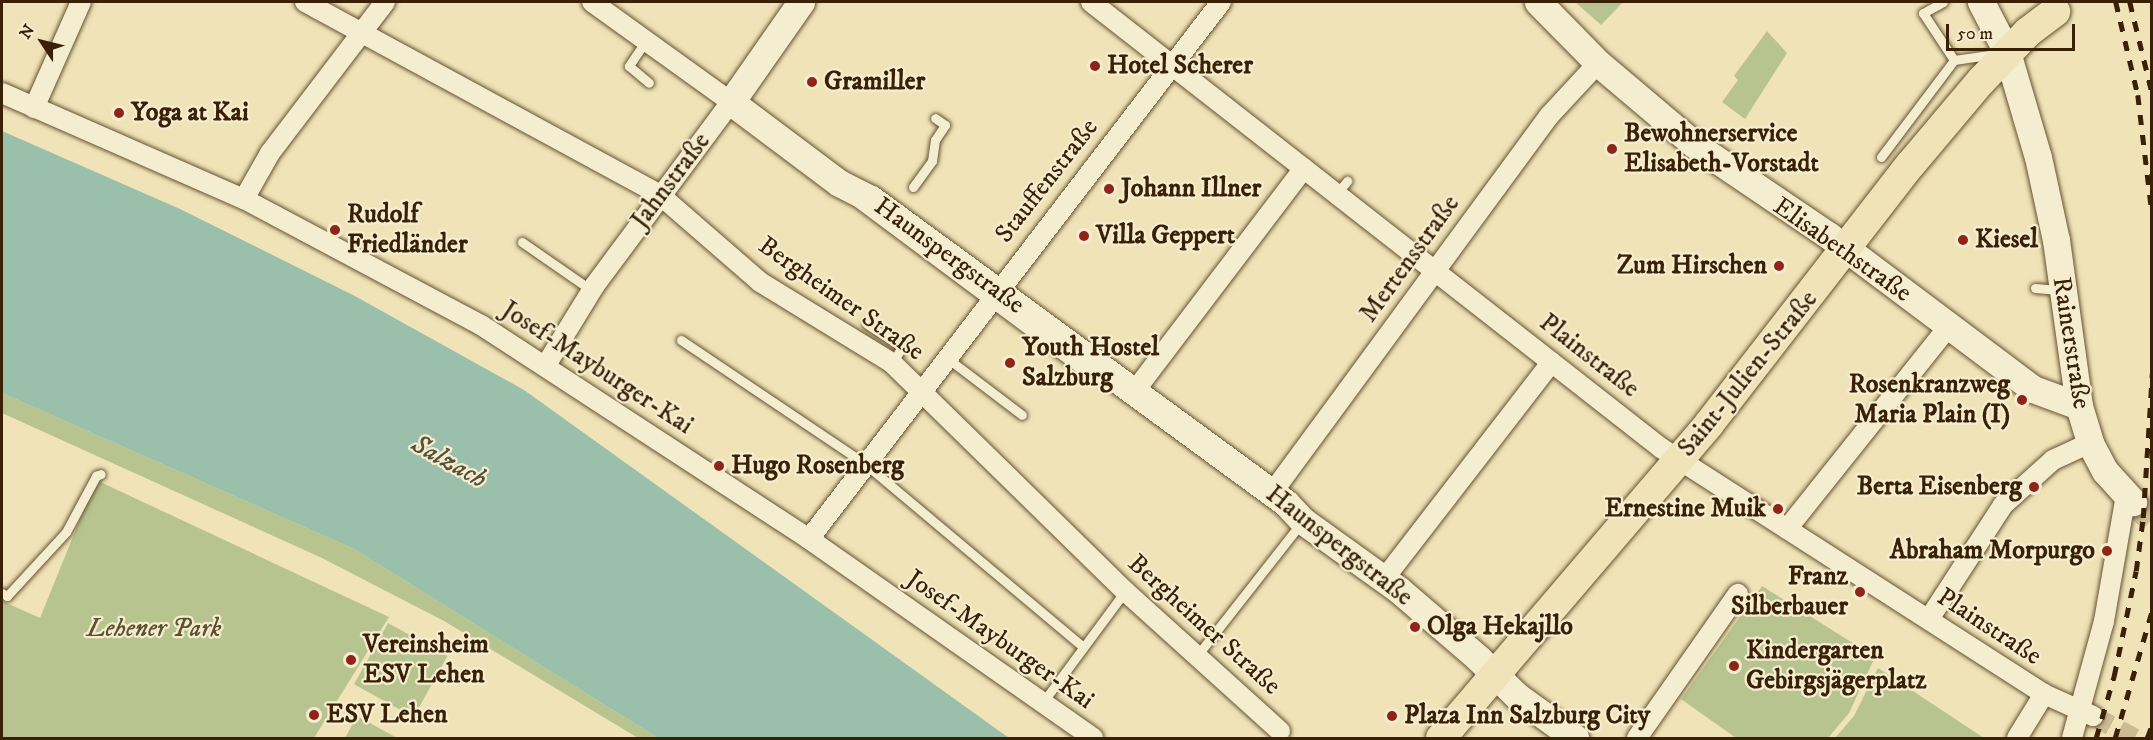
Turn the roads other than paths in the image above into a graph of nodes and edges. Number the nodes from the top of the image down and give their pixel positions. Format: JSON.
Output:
{"nodes":[{"id":1,"x":81,"y":2,"type":"edge"},
{"id":2,"x":305,"y":2,"type":"edge"},
{"id":3,"x":385,"y":2,"type":"edge"},
{"id":4,"x":801,"y":2,"type":"edge"},
{"id":5,"x":1091,"y":2,"type":"edge"},
{"id":6,"x":1221,"y":2,"type":"edge"},
{"id":7,"x":1538,"y":2,"type":"edge"},
{"id":8,"x":1943,"y":2,"type":"edge"},
{"id":9,"x":1981,"y":2,"type":"edge"},
{"id":10,"x":596,"y":3,"type":"edge"},
{"id":11,"x":2055,"y":12,"type":"dead end"},
{"id":12,"x":360,"y":34,"type":"junction"},
{"id":13,"x":645,"y":42,"type":"junction"},
{"id":14,"x":2007,"y":52,"type":"junction"},
{"id":15,"x":1953,"y":60,"type":"junction"},
{"id":16,"x":1598,"y":63,"type":"junction"},
{"id":17,"x":1170,"y":66,"type":"junction"},
{"id":18,"x":649,"y":83,"type":"dead end"},
{"id":19,"x":2,"y":93,"type":"edge"},
{"id":20,"x":731,"y":102,"type":"junction"},
{"id":21,"x":34,"y":108,"type":"junction"},
{"id":22,"x":935,"y":118,"type":"dead end"},
{"id":23,"x":1881,"y":157,"type":"dead end"},
{"id":24,"x":1304,"y":168,"type":"junction"},
{"id":25,"x":912,"y":187,"type":"dead end"},
{"id":26,"x":660,"y":195,"type":"junction"},
{"id":27,"x":244,"y":200,"type":"junction"},
{"id":28,"x":522,"y":242,"type":"dead end"},
{"id":29,"x":1846,"y":251,"type":"junction"},
{"id":30,"x":1436,"y":269,"type":"junction"},
{"id":31,"x":2035,"y":288,"type":"dead end"},
{"id":32,"x":591,"y":290,"type":"junction"},
{"id":33,"x":2062,"y":290,"type":"junction"},
{"id":34,"x":992,"y":296,"type":"junction"},
{"id":35,"x":867,"y":324,"type":"dead end"},
{"id":36,"x":1949,"y":326,"type":"junction"},
{"id":37,"x":681,"y":340,"type":"dead end"},
{"id":38,"x":947,"y":358,"type":"junction"},
{"id":39,"x":1552,"y":362,"type":"junction"},
{"id":40,"x":892,"y":363,"type":"junction"},
{"id":41,"x":546,"y":365,"type":"junction"},
{"id":42,"x":1086,"y":373,"type":"dead end"},
{"id":43,"x":922,"y":389,"type":"junction"},
{"id":44,"x":1134,"y":392,"type":"junction"},
{"id":45,"x":2079,"y":406,"type":"junction"},
{"id":46,"x":1022,"y":415,"type":"dead end"},
{"id":47,"x":2090,"y":443,"type":"junction"},
{"id":48,"x":864,"y":463,"type":"junction"},
{"id":49,"x":1670,"y":471,"type":"junction"},
{"id":50,"x":101,"y":474,"type":"dead end"},
{"id":51,"x":2130,"y":499,"type":"joint"},
{"id":52,"x":1285,"y":509,"type":"junction"},
{"id":53,"x":1787,"y":529,"type":"junction"},
{"id":54,"x":809,"y":539,"type":"junction"},
{"id":55,"x":1384,"y":579,"type":"junction"},
{"id":56,"x":1125,"y":591,"type":"junction"},
{"id":57,"x":2,"y":593,"type":"edge"},
{"id":58,"x":1738,"y":594,"type":"dead end"},
{"id":59,"x":1929,"y":620,"type":"junction"},
{"id":60,"x":1083,"y":648,"type":"junction"},
{"id":61,"x":1196,"y":657,"type":"junction"},
{"id":62,"x":1495,"y":678,"type":"junction"},
{"id":63,"x":2044,"y":694,"type":"junction"},
{"id":64,"x":1043,"y":702,"type":"junction"},
{"id":65,"x":2088,"y":714,"type":"junction"},
{"id":66,"x":1280,"y":731,"type":"dead end"},
{"id":67,"x":1093,"y":738,"type":"edge"},
{"id":68,"x":1441,"y":738,"type":"edge"},
{"id":69,"x":1575,"y":738,"type":"edge"},
{"id":70,"x":1637,"y":738,"type":"edge"},
{"id":71,"x":2017,"y":738,"type":"edge"},
{"id":72,"x":2072,"y":738,"type":"edge"}],
"edges":[{"from":1,"to":21,"type":"street"},
{"from":2,"to":12,"type":"street","name":"Bergheimer Straße"},
{"from":3,"to":12,"type":"street"},
{"from":4,"to":20,"type":"street","name":"Jahnstraße"},
{"from":5,"to":17,"type":"street","name":"Plainstraße"},
{"from":6,"to":17,"type":"street","name":"Stauffenstraße"},
{"from":7,"to":16,"type":"street","name":"Elisabethstraße"},
{"from":8,"to":15,"type":"lane"},
{"from":9,"to":14,"type":"street","name":"Rainerstraße"},
{"from":10,"to":13,"type":"street","name":"Haunspergstraße"},
{"from":11,"to":14,"type":"main road","name":"Saint-Julien-Straße"},
{"from":12,"to":26,"type":"street","name":"Bergheimer Straße"},
{"from":12,"to":27,"type":"street"},
{"from":13,"to":18,"type":"lane"},
{"from":13,"to":20,"type":"street","name":"Haunspergstraße"},
{"from":14,"to":15,"type":"lane"},
{"from":14,"to":29,"type":"main road","name":"Saint-Julien-Straße"},
{"from":14,"to":33,"type":"street","name":"Rainerstraße"},
{"from":15,"to":23,"type":"lane"},
{"from":16,"to":29,"type":"street","name":"Elisabethstraße"},
{"from":16,"to":30,"type":"street","name":"Mertensstraße"},
{"from":17,"to":24,"type":"street","name":"Plainstraße"},
{"from":17,"to":34,"type":"street","name":"Stauffenstraße"},
{"from":19,"to":21,"type":"street","name":"Josef-Mayburger-Kai"},
{"from":20,"to":26,"type":"street","name":"Jahnstraße"},
{"from":20,"to":34,"type":"street","name":"Haunspergstraße"},
{"from":21,"to":27,"type":"street","name":"Josef-Mayburger-Kai"},
{"from":22,"to":25,"type":"lane"},
{"from":24,"to":30,"type":"street","name":"Plainstraße"},
{"from":24,"to":44,"type":"street"},
{"from":26,"to":32,"type":"street","name":"Jahnstraße"},
{"from":26,"to":40,"type":"street","name":"Bergheimer Straße"},
{"from":27,"to":41,"type":"street","name":"Josef-Mayburger-Kai"},
{"from":28,"to":32,"type":"lane"},
{"from":29,"to":36,"type":"street","name":"Elisabethstraße"},
{"from":29,"to":49,"type":"main road","name":"Saint-Julien-Straße"},
{"from":30,"to":39,"type":"street","name":"Plainstraße"},
{"from":30,"to":52,"type":"street","name":"Mertensstraße"},
{"from":31,"to":33,"type":"lane"},
{"from":32,"to":41,"type":"street","name":"Jahnstraße"},
{"from":33,"to":45,"type":"street","name":"Rainerstraße"},
{"from":34,"to":38,"type":"street","name":"Stauffenstraße"},
{"from":34,"to":42,"type":"lane"},
{"from":34,"to":44,"type":"street","name":"Haunspergstraße"},
{"from":35,"to":40,"type":"lane"},
{"from":36,"to":45,"type":"street","name":"Elisabethstraße"},
{"from":36,"to":53,"type":"street"},
{"from":37,"to":48,"type":"lane"},
{"from":38,"to":43,"type":"street","name":"Stauffenstraße"},
{"from":38,"to":46,"type":"lane"},
{"from":39,"to":49,"type":"street","name":"Plainstraße"},
{"from":39,"to":55,"type":"street"},
{"from":40,"to":43,"type":"street","name":"Bergheimer Straße"},
{"from":41,"to":54,"type":"street","name":"Josef-Mayburger-Kai"},
{"from":43,"to":48,"type":"street","name":"Stauffenstraße"},
{"from":43,"to":56,"type":"street","name":"Bergheimer Straße"},
{"from":44,"to":52,"type":"street","name":"Haunspergstraße"},
{"from":45,"to":47,"type":"street","name":"Rainerstraße"},
{"from":47,"to":51,"type":"street","name":"Rainerstraße"},
{"from":47,"to":59,"type":"street"},
{"from":48,"to":54,"type":"street","name":"Stauffenstraße"},
{"from":48,"to":60,"type":"lane"},
{"from":49,"to":53,"type":"street","name":"Plainstraße"},
{"from":49,"to":62,"type":"main road","name":"Saint-Julien-Straße"},
{"from":50,"to":57,"type":"lane"},
{"from":51,"to":65,"type":"street"},
{"from":52,"to":55,"type":"street","name":"Haunspergstraße"},
{"from":52,"to":61,"type":"lane"},
{"from":53,"to":59,"type":"street","name":"Plainstraße"},
{"from":54,"to":64,"type":"street","name":"Josef-Mayburger-Kai"},
{"from":55,"to":62,"type":"street","name":"Haunspergstraße"},
{"from":56,"to":60,"type":"lane"},
{"from":56,"to":61,"type":"street","name":"Bergheimer Straße"},
{"from":58,"to":70,"type":"street"},
{"from":59,"to":63,"type":"street","name":"Plainstraße"},
{"from":60,"to":64,"type":"lane"},
{"from":61,"to":66,"type":"street","name":"Bergheimer Straße"},
{"from":62,"to":68,"type":"main road","name":"Saint-Julien-Straße"},
{"from":62,"to":69,"type":"street","name":"Haunspergstraße"},
{"from":63,"to":65,"type":"street","name":"Plainstraße"},
{"from":63,"to":71,"type":"street"},
{"from":64,"to":67,"type":"street","name":"Josef-Mayburger-Kai"},
{"from":65,"to":72,"type":"street"}]}
